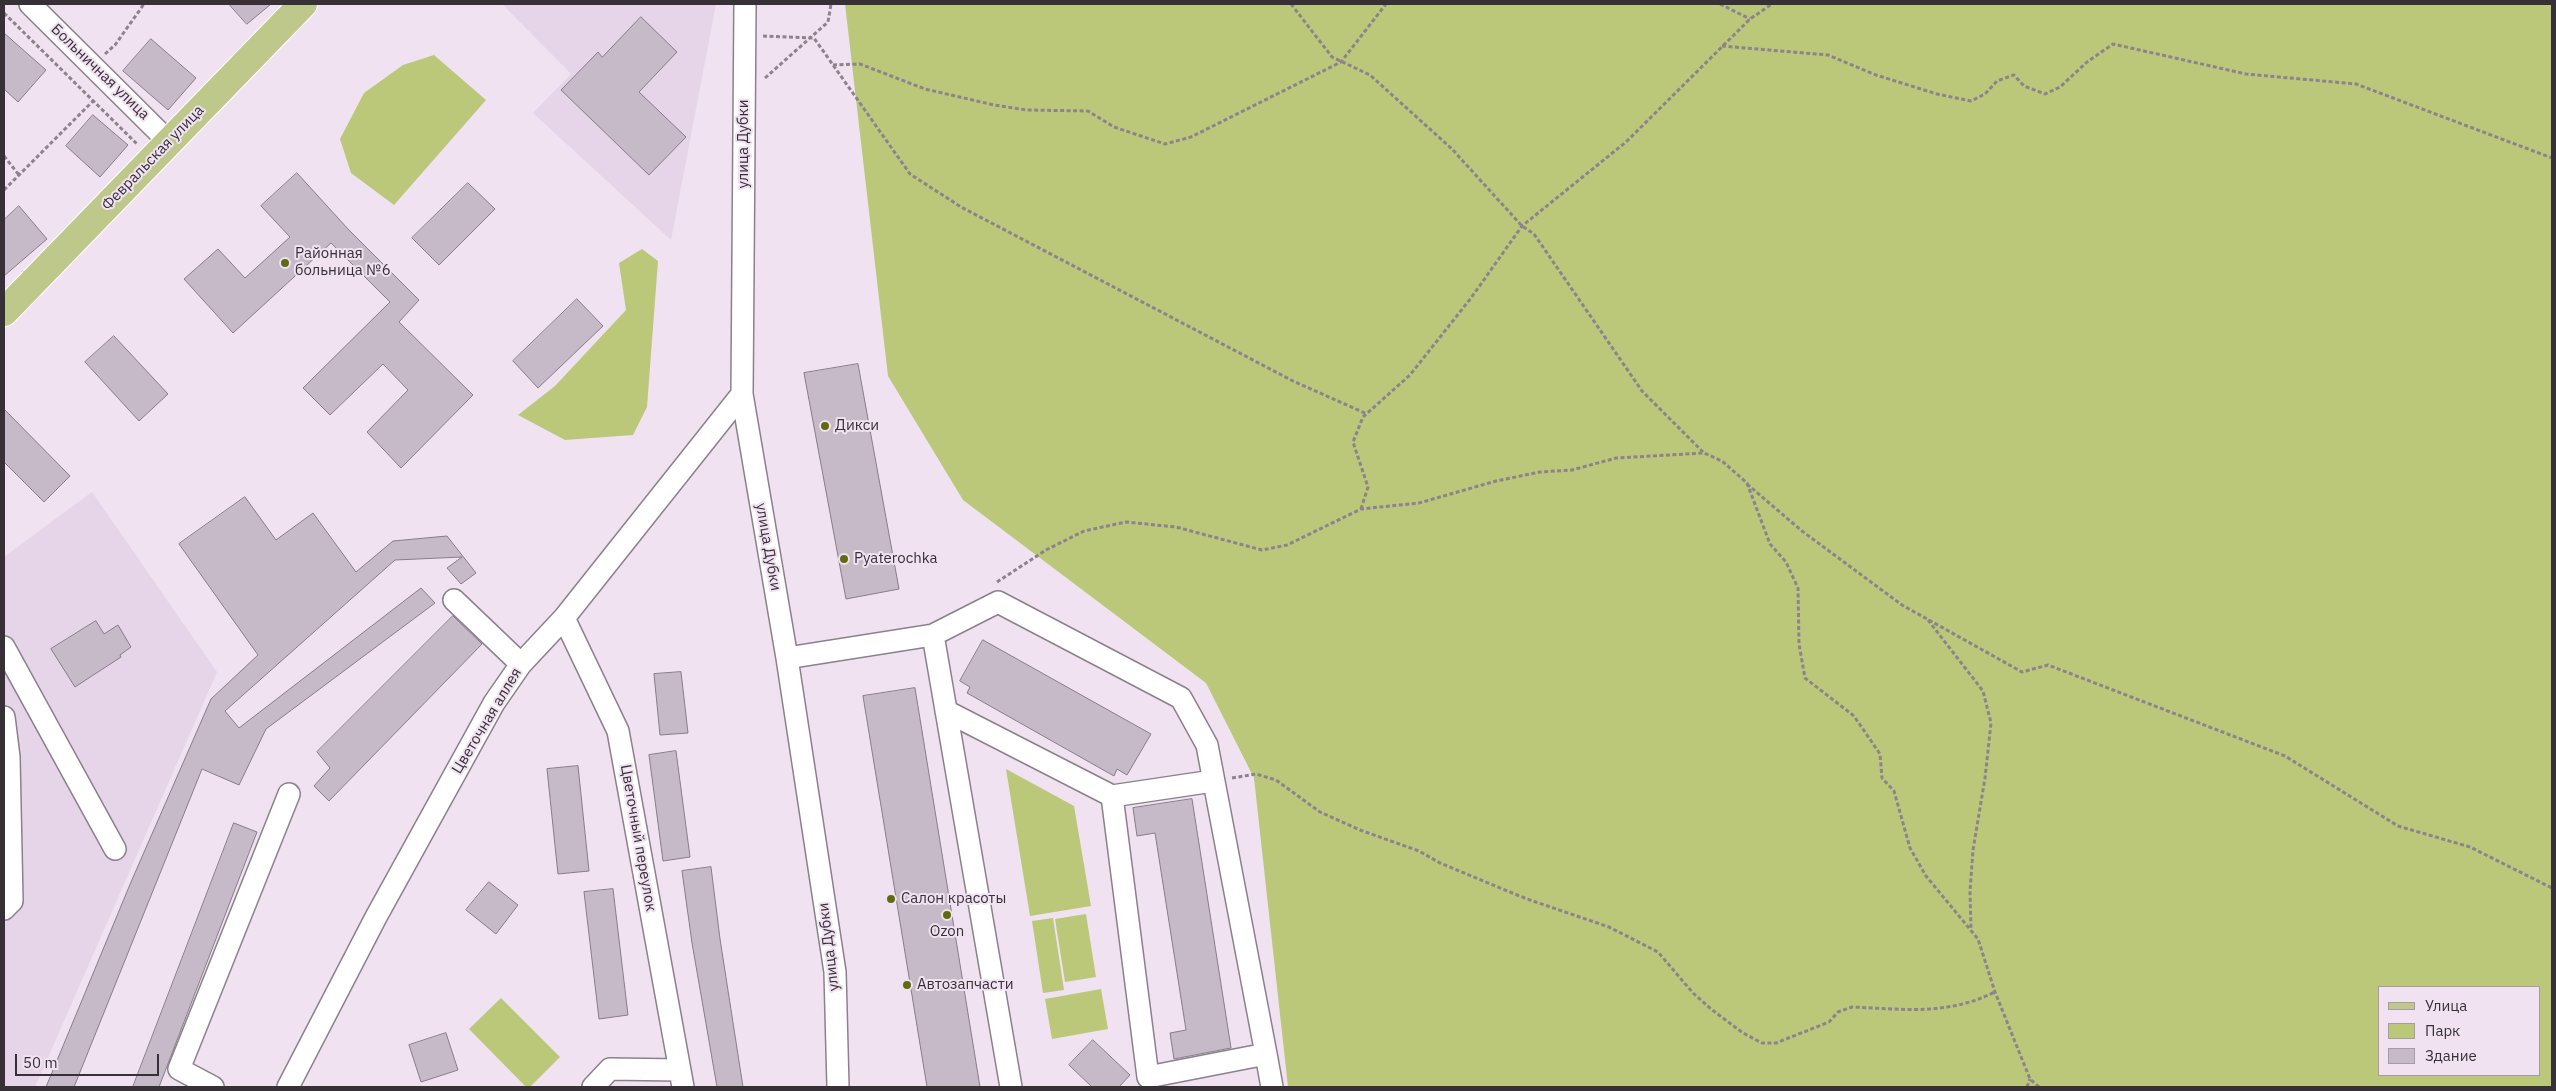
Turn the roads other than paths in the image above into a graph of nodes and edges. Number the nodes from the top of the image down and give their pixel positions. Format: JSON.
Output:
{"nodes":[{"id":1,"x":30,"y":4,"type":"edge"},
{"id":2,"x":303,"y":4,"type":"edge"},
{"id":3,"x":745,"y":4,"type":"edge"},
{"id":4,"x":169,"y":142,"type":"junction"},
{"id":5,"x":4,"y":312,"type":"edge"},
{"id":6,"x":742,"y":394,"type":"junction"},
{"id":7,"x":454,"y":600,"type":"dead end"},
{"id":8,"x":564,"y":618,"type":"junction"},
{"id":9,"x":933,"y":635,"type":"junction"},
{"id":10,"x":4,"y":647,"type":"edge"},
{"id":11,"x":787,"y":658,"type":"junction"},
{"id":12,"x":521,"y":664,"type":"junction"},
{"id":13,"x":946,"y":711,"type":"junction"},
{"id":14,"x":4,"y":717,"type":"edge"},
{"id":15,"x":6,"y":759,"type":"edge"},
{"id":16,"x":1214,"y":781,"type":"junction"},
{"id":17,"x":289,"y":794,"type":"dead end"},
{"id":18,"x":1112,"y":796,"type":"junction"},
{"id":19,"x":115,"y":849,"type":"dead end"},
{"id":20,"x":4,"y":908,"type":"edge"},
{"id":21,"x":1266,"y":1054,"type":"junction"},
{"id":22,"x":681,"y":1078,"type":"edge"},
{"id":23,"x":213,"y":1087,"type":"edge"},
{"id":24,"x":288,"y":1087,"type":"edge"},
{"id":25,"x":593,"y":1087,"type":"edge"},
{"id":26,"x":838,"y":1087,"type":"edge"},
{"id":27,"x":1011,"y":1087,"type":"edge"},
{"id":28,"x":1272,"y":1087,"type":"edge"}],
"edges":[{"from":1,"to":4,"type":"street","name":"Больничная улица"},
{"from":2,"to":4,"type":"main road","name":"Февральская улица"},
{"from":3,"to":6,"type":"street","name":"улица Дубки"},
{"from":4,"to":5,"type":"main road","name":"Февральская улица"},
{"from":6,"to":8,"type":"street","name":"Цветочная аллея"},
{"from":6,"to":11,"type":"street","name":"улица Дубки"},
{"from":7,"to":12,"type":"street"},
{"from":8,"to":12,"type":"street","name":"Цветочная аллея"},
{"from":8,"to":22,"type":"street","name":"Цветочный переулок"},
{"from":9,"to":11,"type":"street"},
{"from":9,"to":13,"type":"street"},
{"from":9,"to":16,"type":"street"},
{"from":10,"to":19,"type":"street"},
{"from":11,"to":26,"type":"street","name":"улица Дубки"},
{"from":12,"to":24,"type":"street","name":"Цветочная аллея"},
{"from":13,"to":18,"type":"street"},
{"from":13,"to":27,"type":"street"},
{"from":14,"to":15,"type":"street"},
{"from":15,"to":20,"type":"street"},
{"from":16,"to":18,"type":"street"},
{"from":16,"to":21,"type":"street"},
{"from":17,"to":23,"type":"street"},
{"from":18,"to":21,"type":"street"},
{"from":21,"to":28,"type":"street"},
{"from":22,"to":25,"type":"street","name":"Цветочный переулок"}]}
